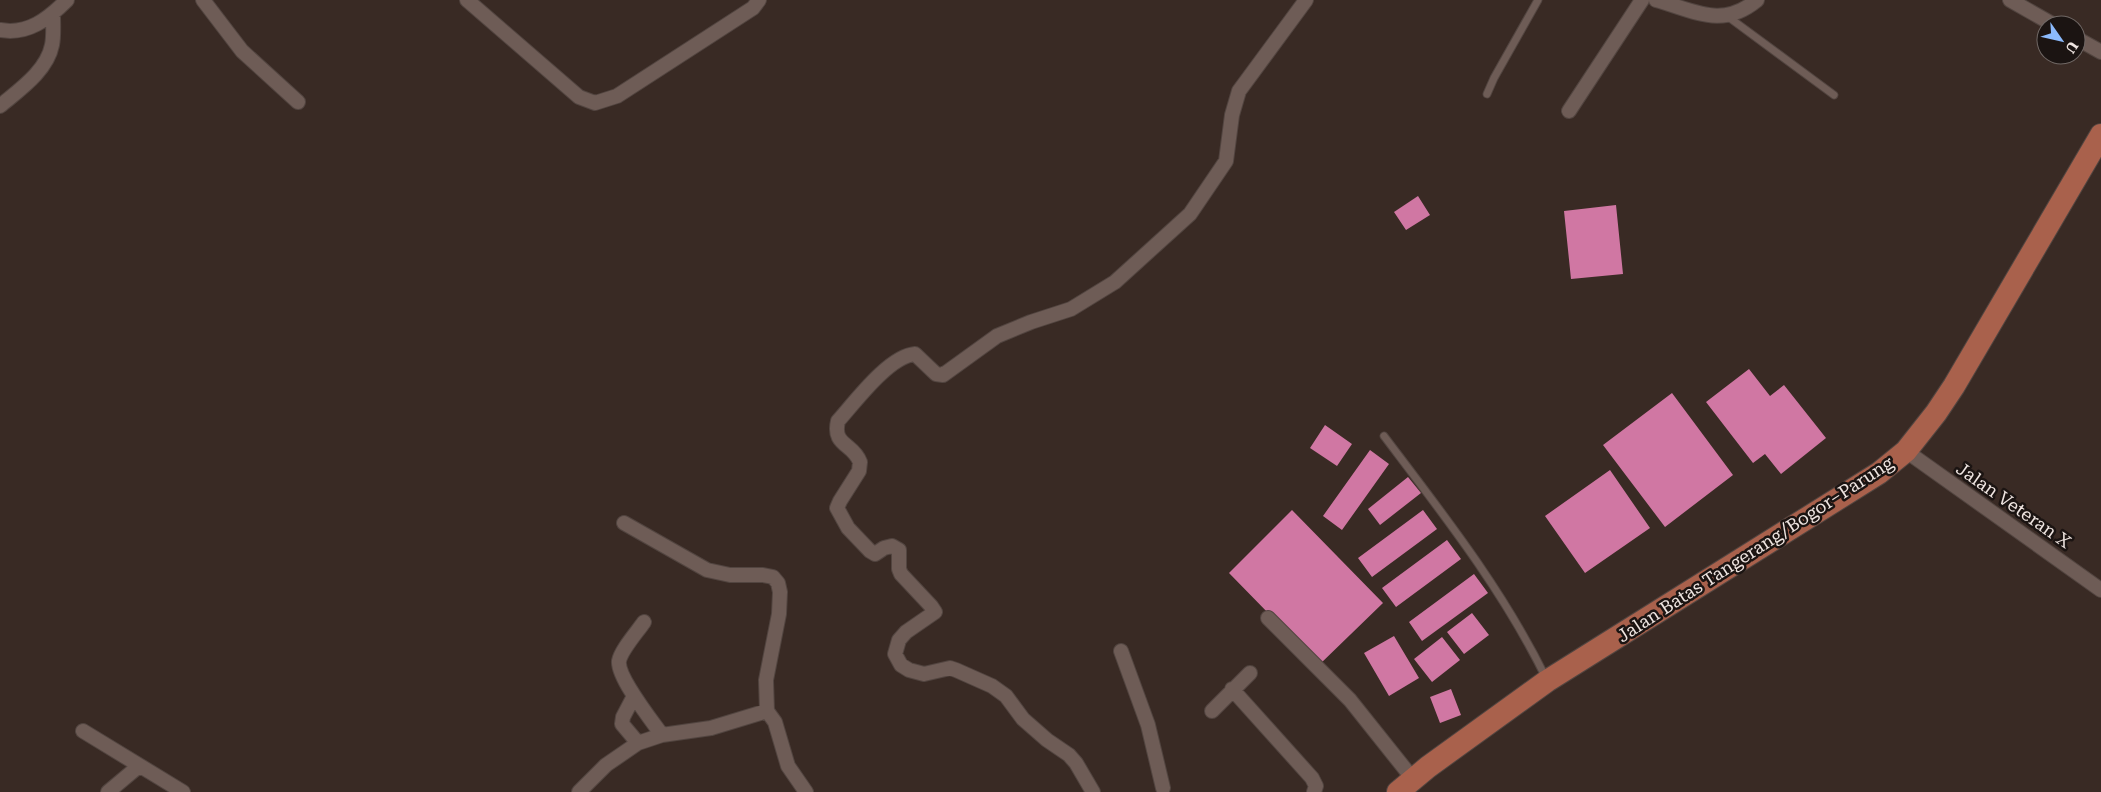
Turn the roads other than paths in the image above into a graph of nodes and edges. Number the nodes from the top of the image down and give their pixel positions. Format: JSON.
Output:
{"nodes":[{"id":1,"x":67,"y":0,"type":"edge"},
{"id":2,"x":203,"y":0,"type":"edge"},
{"id":3,"x":467,"y":0,"type":"edge"},
{"id":4,"x":759,"y":0,"type":"edge"},
{"id":5,"x":1306,"y":0,"type":"edge"},
{"id":6,"x":1538,"y":0,"type":"edge"},
{"id":7,"x":1642,"y":0,"type":"edge"},
{"id":8,"x":1656,"y":0,"type":"edge"},
{"id":9,"x":1757,"y":0,"type":"edge"},
{"id":10,"x":2010,"y":0,"type":"edge"},
{"id":11,"x":53,"y":14,"type":"junction"},
{"id":12,"x":2036,"y":15,"type":"edge"},
{"id":13,"x":1727,"y":16,"type":"junction"},
{"id":14,"x":0,"y":30,"type":"edge"},
{"id":15,"x":2086,"y":44,"type":"edge"},
{"id":16,"x":2101,"y":52,"type":"edge"},
{"id":17,"x":1487,"y":94,"type":"dead end"},
{"id":18,"x":1834,"y":95,"type":"dead end"},
{"id":19,"x":298,"y":102,"type":"dead end"},
{"id":20,"x":0,"y":106,"type":"edge"},
{"id":21,"x":1569,"y":111,"type":"dead end"},
{"id":22,"x":2101,"y":136,"type":"edge"},
{"id":23,"x":1384,"y":436,"type":"dead end"},
{"id":24,"x":1906,"y":451,"type":"junction"},
{"id":25,"x":624,"y":523,"type":"dead end"},
{"id":26,"x":2101,"y":590,"type":"edge"},
{"id":27,"x":1268,"y":618,"type":"dead end"},
{"id":28,"x":644,"y":622,"type":"dead end"},
{"id":29,"x":1121,"y":651,"type":"dead end"},
{"id":30,"x":1250,"y":672,"type":"dead end"},
{"id":31,"x":1547,"y":681,"type":"junction"},
{"id":32,"x":1232,"y":689,"type":"junction"},
{"id":33,"x":634,"y":696,"type":"junction"},
{"id":34,"x":767,"y":711,"type":"junction"},
{"id":35,"x":1212,"y":711,"type":"dead end"},
{"id":36,"x":83,"y":731,"type":"dead end"},
{"id":37,"x":662,"y":735,"type":"junction"},
{"id":38,"x":638,"y":743,"type":"junction"},
{"id":39,"x":138,"y":766,"type":"junction"},
{"id":40,"x":1406,"y":786,"type":"edge"},
{"id":41,"x":1161,"y":791,"type":"edge"},
{"id":42,"x":108,"y":792,"type":"edge"},
{"id":43,"x":183,"y":792,"type":"edge"},
{"id":44,"x":579,"y":792,"type":"edge"},
{"id":45,"x":806,"y":792,"type":"edge"},
{"id":46,"x":1093,"y":792,"type":"edge"},
{"id":47,"x":1314,"y":792,"type":"edge"}],
"edges":[{"from":1,"to":11,"type":"street"},
{"from":2,"to":19,"type":"street"},
{"from":3,"to":4,"type":"street"},
{"from":5,"to":46,"type":"street"},
{"from":6,"to":17,"type":"lane"},
{"from":7,"to":21,"type":"street"},
{"from":8,"to":13,"type":"street"},
{"from":9,"to":13,"type":"street"},
{"from":10,"to":12,"type":"street"},
{"from":11,"to":14,"type":"street"},
{"from":11,"to":20,"type":"street"},
{"from":13,"to":18,"type":"lane"},
{"from":15,"to":16,"type":"street"},
{"from":22,"to":24,"type":"main road","name":"Jalan Batas Tangerang/Bogor–Parung"},
{"from":23,"to":31,"type":"lane"},
{"from":24,"to":26,"type":"street","name":"Jalan Veteran X"},
{"from":24,"to":31,"type":"main road","name":"Jalan Batas Tangerang/Bogor–Parung"},
{"from":25,"to":34,"type":"street"},
{"from":27,"to":40,"type":"street"},
{"from":28,"to":33,"type":"street"},
{"from":29,"to":41,"type":"street"},
{"from":30,"to":32,"type":"street"},
{"from":31,"to":40,"type":"main road","name":"Jalan Batas Tangerang/Bogor–Parung"},
{"from":32,"to":35,"type":"street"},
{"from":32,"to":47,"type":"street"},
{"from":33,"to":37,"type":"street"},
{"from":33,"to":38,"type":"street"},
{"from":34,"to":37,"type":"street"},
{"from":34,"to":45,"type":"street"},
{"from":36,"to":39,"type":"street"},
{"from":37,"to":38,"type":"street"},
{"from":38,"to":44,"type":"street"},
{"from":39,"to":42,"type":"street"},
{"from":39,"to":43,"type":"street"}]}
